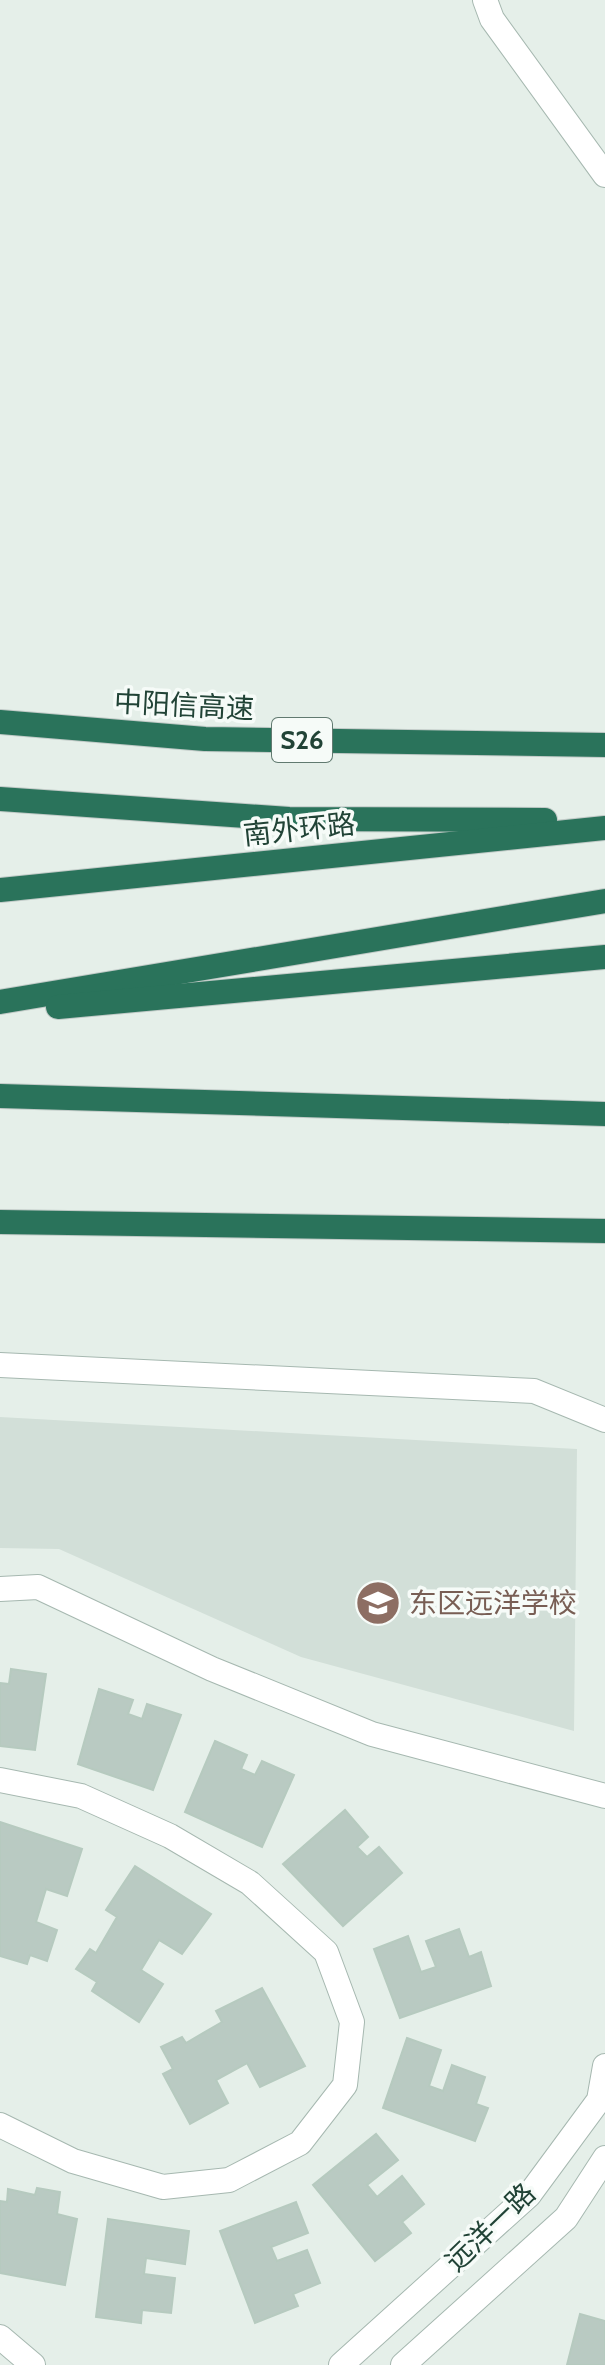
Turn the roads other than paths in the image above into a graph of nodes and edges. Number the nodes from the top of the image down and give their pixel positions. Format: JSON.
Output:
{"nodes":[{"id":1,"x":485,"y":0,"type":"edge"},
{"id":2,"x":605,"y":175,"type":"edge"},
{"id":3,"x":0,"y":722,"type":"edge"},
{"id":4,"x":605,"y":745,"type":"edge"},
{"id":5,"x":0,"y":799,"type":"edge"},
{"id":6,"x":605,"y":820,"type":"edge"},
{"id":7,"x":605,"y":828,"type":"edge"},
{"id":8,"x":0,"y":890,"type":"edge"},
{"id":9,"x":605,"y":901,"type":"edge"},
{"id":10,"x":605,"y":957,"type":"edge"},
{"id":11,"x":0,"y":1002,"type":"edge"},
{"id":12,"x":0,"y":1012,"type":"edge"},
{"id":13,"x":0,"y":1096,"type":"edge"},
{"id":14,"x":605,"y":1114,"type":"edge"},
{"id":15,"x":0,"y":1222,"type":"edge"},
{"id":16,"x":605,"y":1231,"type":"edge"},
{"id":17,"x":0,"y":1365,"type":"edge"},
{"id":18,"x":605,"y":1420,"type":"edge"},
{"id":19,"x":0,"y":1589,"type":"edge"},
{"id":20,"x":0,"y":1780,"type":"edge"},
{"id":21,"x":605,"y":1796,"type":"edge"},
{"id":22,"x":605,"y":2066,"type":"edge"},
{"id":23,"x":0,"y":2125,"type":"edge"},
{"id":24,"x":605,"y":2158,"type":"edge"},
{"id":25,"x":0,"y":2337,"type":"edge"},
{"id":26,"x":33,"y":2365,"type":"edge"},
{"id":27,"x":341,"y":2365,"type":"edge"},
{"id":28,"x":403,"y":2365,"type":"edge"}],
"edges":[{"from":1,"to":2,"type":"street"},
{"from":3,"to":4,"type":"highway","name":"中阳信高速","number":"S26"},
{"from":5,"to":6,"type":"highway"},
{"from":7,"to":8,"type":"highway","name":"南外环路"},
{"from":9,"to":11,"type":"highway"},
{"from":10,"to":12,"type":"highway"},
{"from":13,"to":14,"type":"highway"},
{"from":15,"to":16,"type":"highway"},
{"from":17,"to":18,"type":"street"},
{"from":19,"to":21,"type":"street"},
{"from":20,"to":23,"type":"street"},
{"from":22,"to":27,"type":"street","name":"远洋一路"},
{"from":24,"to":28,"type":"street","name":"远洋一路"},
{"from":25,"to":26,"type":"street"}]}
